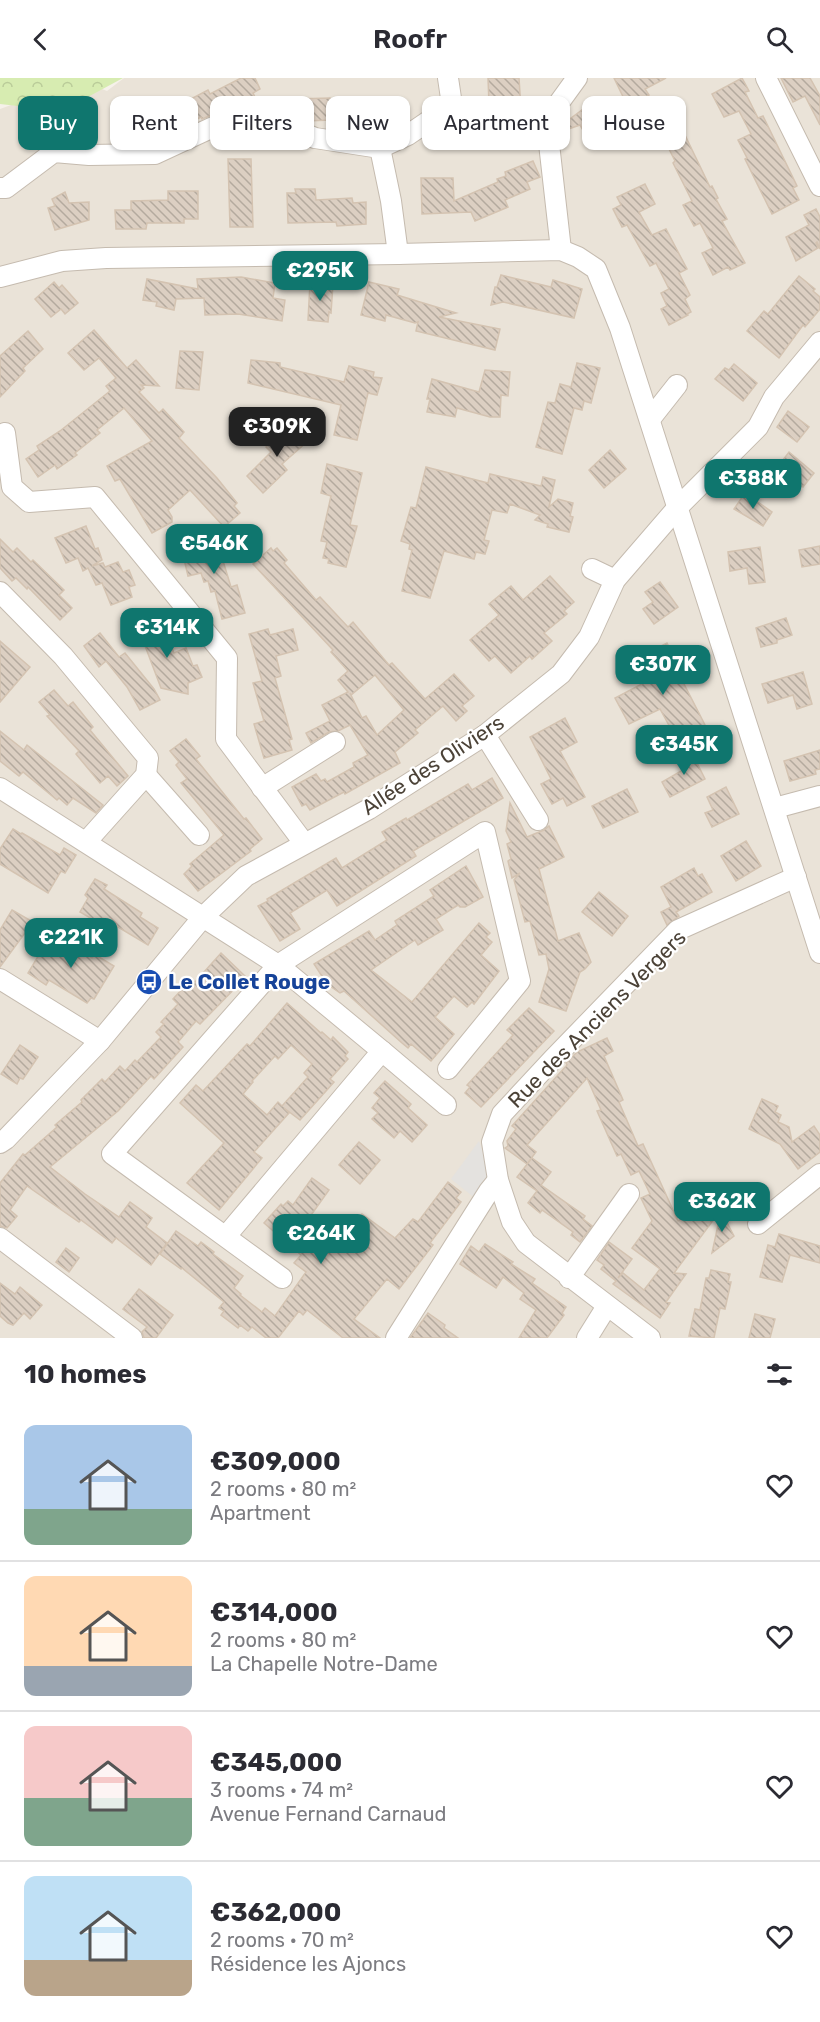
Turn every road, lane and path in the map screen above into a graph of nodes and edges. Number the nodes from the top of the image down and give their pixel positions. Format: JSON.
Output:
{"nodes":[{"id":1,"x":448,"y":78,"type":"edge"},
{"id":2,"x":577,"y":78,"type":"edge"},
{"id":3,"x":766,"y":78,"type":"edge"},
{"id":4,"x":410,"y":134,"type":"edge"},
{"id":5,"x":326,"y":140,"type":"edge"},
{"id":6,"x":380,"y":150,"type":"edge"},
{"id":7,"x":820,"y":186,"type":"edge"},
{"id":8,"x":0,"y":188,"type":"edge"},
{"id":9,"x":561,"y":250,"type":"junction"},
{"id":10,"x":398,"y":254,"type":"junction"},
{"id":11,"x":0,"y":277,"type":"edge"},
{"id":12,"x":820,"y":342,"type":"edge"},
{"id":13,"x":677,"y":385,"type":"dead end"},
{"id":14,"x":651,"y":418,"type":"junction"},
{"id":15,"x":5,"y":433,"type":"dead end"},
{"id":16,"x":678,"y":507,"type":"junction"},
{"id":17,"x":592,"y":569,"type":"dead end"},
{"id":18,"x":615,"y":580,"type":"junction"},
{"id":19,"x":0,"y":592,"type":"edge"},
{"id":20,"x":485,"y":735,"type":"junction"},
{"id":21,"x":335,"y":742,"type":"dead end"},
{"id":22,"x":146,"y":775,"type":"junction"},
{"id":23,"x":0,"y":788,"type":"edge"},
{"id":24,"x":262,"y":788,"type":"junction"},
{"id":25,"x":820,"y":796,"type":"edge"},
{"id":26,"x":775,"y":808,"type":"junction"},
{"id":27,"x":538,"y":820,"type":"dead end"},
{"id":28,"x":199,"y":835,"type":"dead end"},
{"id":29,"x":86,"y":842,"type":"junction"},
{"id":30,"x":304,"y":843,"type":"junction"},
{"id":31,"x":796,"y":877,"type":"junction"},
{"id":32,"x":202,"y":917,"type":"junction"},
{"id":33,"x":820,"y":953,"type":"edge"},
{"id":34,"x":278,"y":965,"type":"junction"},
{"id":35,"x":0,"y":978,"type":"edge"},
{"id":36,"x":100,"y":1041,"type":"junction"},
{"id":37,"x":382,"y":1051,"type":"junction"},
{"id":38,"x":448,"y":1069,"type":"dead end"},
{"id":39,"x":446,"y":1105,"type":"dead end"},
{"id":40,"x":0,"y":1143,"type":"edge"},
{"id":41,"x":820,"y":1174,"type":"edge"},
{"id":42,"x":498,"y":1179,"type":"junction"},
{"id":43,"x":628,"y":1194,"type":"dead end"},
{"id":44,"x":758,"y":1224,"type":"dead end"},
{"id":45,"x":226,"y":1236,"type":"junction"},
{"id":46,"x":0,"y":1238,"type":"edge"},
{"id":47,"x":0,"y":1252,"type":"edge"},
{"id":48,"x":282,"y":1278,"type":"dead end"},
{"id":49,"x":568,"y":1278,"type":"junction"},
{"id":50,"x":607,"y":1306,"type":"junction"},
{"id":51,"x":114,"y":1338,"type":"edge"},
{"id":52,"x":132,"y":1338,"type":"edge"},
{"id":53,"x":396,"y":1338,"type":"edge"},
{"id":54,"x":587,"y":1338,"type":"edge"},
{"id":55,"x":650,"y":1338,"type":"edge"}],
"edges":[{"from":1,"to":4,"type":"street"},
{"from":2,"to":9,"type":"street"},
{"from":3,"to":7,"type":"street"},
{"from":5,"to":8,"type":"street"},
{"from":6,"to":10,"type":"street"},
{"from":9,"to":10,"type":"street"},
{"from":9,"to":14,"type":"street"},
{"from":10,"to":11,"type":"street"},
{"from":12,"to":16,"type":"street","name":"Allée des Oliviers"},
{"from":13,"to":14,"type":"street"},
{"from":14,"to":16,"type":"street"},
{"from":15,"to":24,"type":"street"},
{"from":16,"to":18,"type":"street","name":"Allée des Oliviers"},
{"from":16,"to":26,"type":"street"},
{"from":17,"to":18,"type":"street"},
{"from":18,"to":20,"type":"street","name":"Allée des Oliviers"},
{"from":19,"to":22,"type":"street"},
{"from":20,"to":27,"type":"street"},
{"from":20,"to":30,"type":"street","name":"Allée des Oliviers"},
{"from":21,"to":24,"type":"street"},
{"from":22,"to":28,"type":"street"},
{"from":22,"to":29,"type":"street"},
{"from":23,"to":29,"type":"street"},
{"from":24,"to":30,"type":"street"},
{"from":25,"to":26,"type":"street"},
{"from":26,"to":31,"type":"street"},
{"from":29,"to":32,"type":"street"},
{"from":30,"to":32,"type":"street","name":"Allée des Oliviers"},
{"from":31,"to":33,"type":"street"},
{"from":31,"to":42,"type":"street","name":"Rue des Anciens Vergers"},
{"from":32,"to":34,"type":"street"},
{"from":32,"to":36,"type":"street","name":"Allée des Oliviers"},
{"from":34,"to":37,"type":"street"},
{"from":34,"to":38,"type":"street"},
{"from":34,"to":45,"type":"street"},
{"from":35,"to":36,"type":"street"},
{"from":36,"to":40,"type":"street","name":"Allée des Oliviers"},
{"from":37,"to":39,"type":"street"},
{"from":37,"to":45,"type":"street"},
{"from":41,"to":44,"type":"street"},
{"from":42,"to":49,"type":"street","name":"Rue des Anciens Vergers"},
{"from":42,"to":53,"type":"street"},
{"from":43,"to":49,"type":"street"},
{"from":45,"to":48,"type":"street"},
{"from":46,"to":52,"type":"street"},
{"from":47,"to":51,"type":"street"},
{"from":49,"to":50,"type":"street","name":"Rue des Anciens Vergers"},
{"from":50,"to":54,"type":"street"},
{"from":50,"to":55,"type":"street","name":"Rue des Anciens Vergers"}]}
